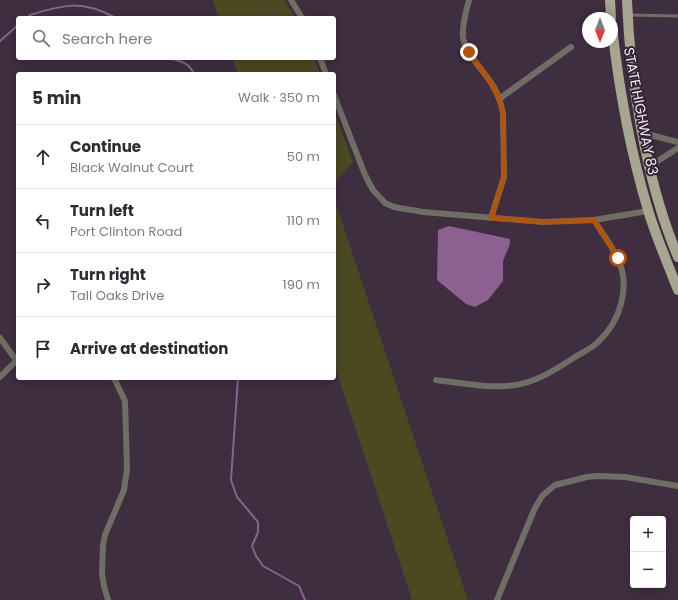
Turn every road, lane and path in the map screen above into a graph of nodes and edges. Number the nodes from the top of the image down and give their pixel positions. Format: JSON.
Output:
{"nodes":[{"id":1,"x":292,"y":0,"type":"edge"},
{"id":2,"x":470,"y":0,"type":"edge"},
{"id":3,"x":610,"y":0,"type":"edge"},
{"id":4,"x":627,"y":0,"type":"edge"},
{"id":5,"x":611,"y":12,"type":"edge"},
{"id":6,"x":301,"y":16,"type":"edge"},
{"id":7,"x":628,"y":16,"type":"junction"},
{"id":8,"x":678,"y":16,"type":"edge"},
{"id":9,"x":571,"y":47,"type":"dead end"},
{"id":10,"x":615,"y":48,"type":"edge"},
{"id":11,"x":321,"y":60,"type":"edge"},
{"id":12,"x":325,"y":72,"type":"edge"},
{"id":13,"x":499,"y":99,"type":"junction"},
{"id":14,"x":336,"y":100,"type":"edge"},
{"id":15,"x":643,"y":133,"type":"junction"},
{"id":16,"x":678,"y":142,"type":"edge"},
{"id":17,"x":678,"y":148,"type":"edge"},
{"id":18,"x":650,"y":166,"type":"junction"},
{"id":19,"x":648,"y":211,"type":"junction"},
{"id":20,"x":491,"y":218,"type":"junction"},
{"id":21,"x":594,"y":220,"type":"junction"},
{"id":22,"x":678,"y":257,"type":"edge"},
{"id":23,"x":678,"y":290,"type":"edge"},
{"id":24,"x":0,"y":338,"type":"edge"},
{"id":25,"x":16,"y":358,"type":"edge"},
{"id":26,"x":16,"y":360,"type":"edge"},
{"id":27,"x":0,"y":377,"type":"edge"},
{"id":28,"x":115,"y":380,"type":"edge"},
{"id":29,"x":436,"y":380,"type":"dead end"},
{"id":30,"x":678,"y":486,"type":"edge"},
{"id":31,"x":108,"y":600,"type":"edge"},
{"id":32,"x":497,"y":600,"type":"edge"}],
"edges":[{"from":1,"to":6,"type":"street"},
{"from":2,"to":13,"type":"street"},
{"from":3,"to":5,"type":"main road"},
{"from":4,"to":7,"type":"main road","name":"STATE HIGHWAY 83"},
{"from":7,"to":8,"type":"lane"},
{"from":7,"to":15,"type":"main road","name":"STATE HIGHWAY 83"},
{"from":9,"to":13,"type":"street"},
{"from":10,"to":19,"type":"main road","name":"STATE HIGHWAY 83"},
{"from":11,"to":12,"type":"street"},
{"from":13,"to":20,"type":"street"},
{"from":14,"to":20,"type":"street"},
{"from":15,"to":16,"type":"street"},
{"from":15,"to":18,"type":"main road","name":"STATE HIGHWAY 83"},
{"from":17,"to":18,"type":"street"},
{"from":18,"to":22,"type":"main road","name":"STATE HIGHWAY 83"},
{"from":19,"to":21,"type":"street"},
{"from":19,"to":23,"type":"main road","name":"STATE HIGHWAY 83"},
{"from":20,"to":21,"type":"street"},
{"from":21,"to":29,"type":"street"},
{"from":24,"to":25,"type":"street"},
{"from":26,"to":27,"type":"street"},
{"from":28,"to":31,"type":"street"},
{"from":30,"to":32,"type":"street"}]}
